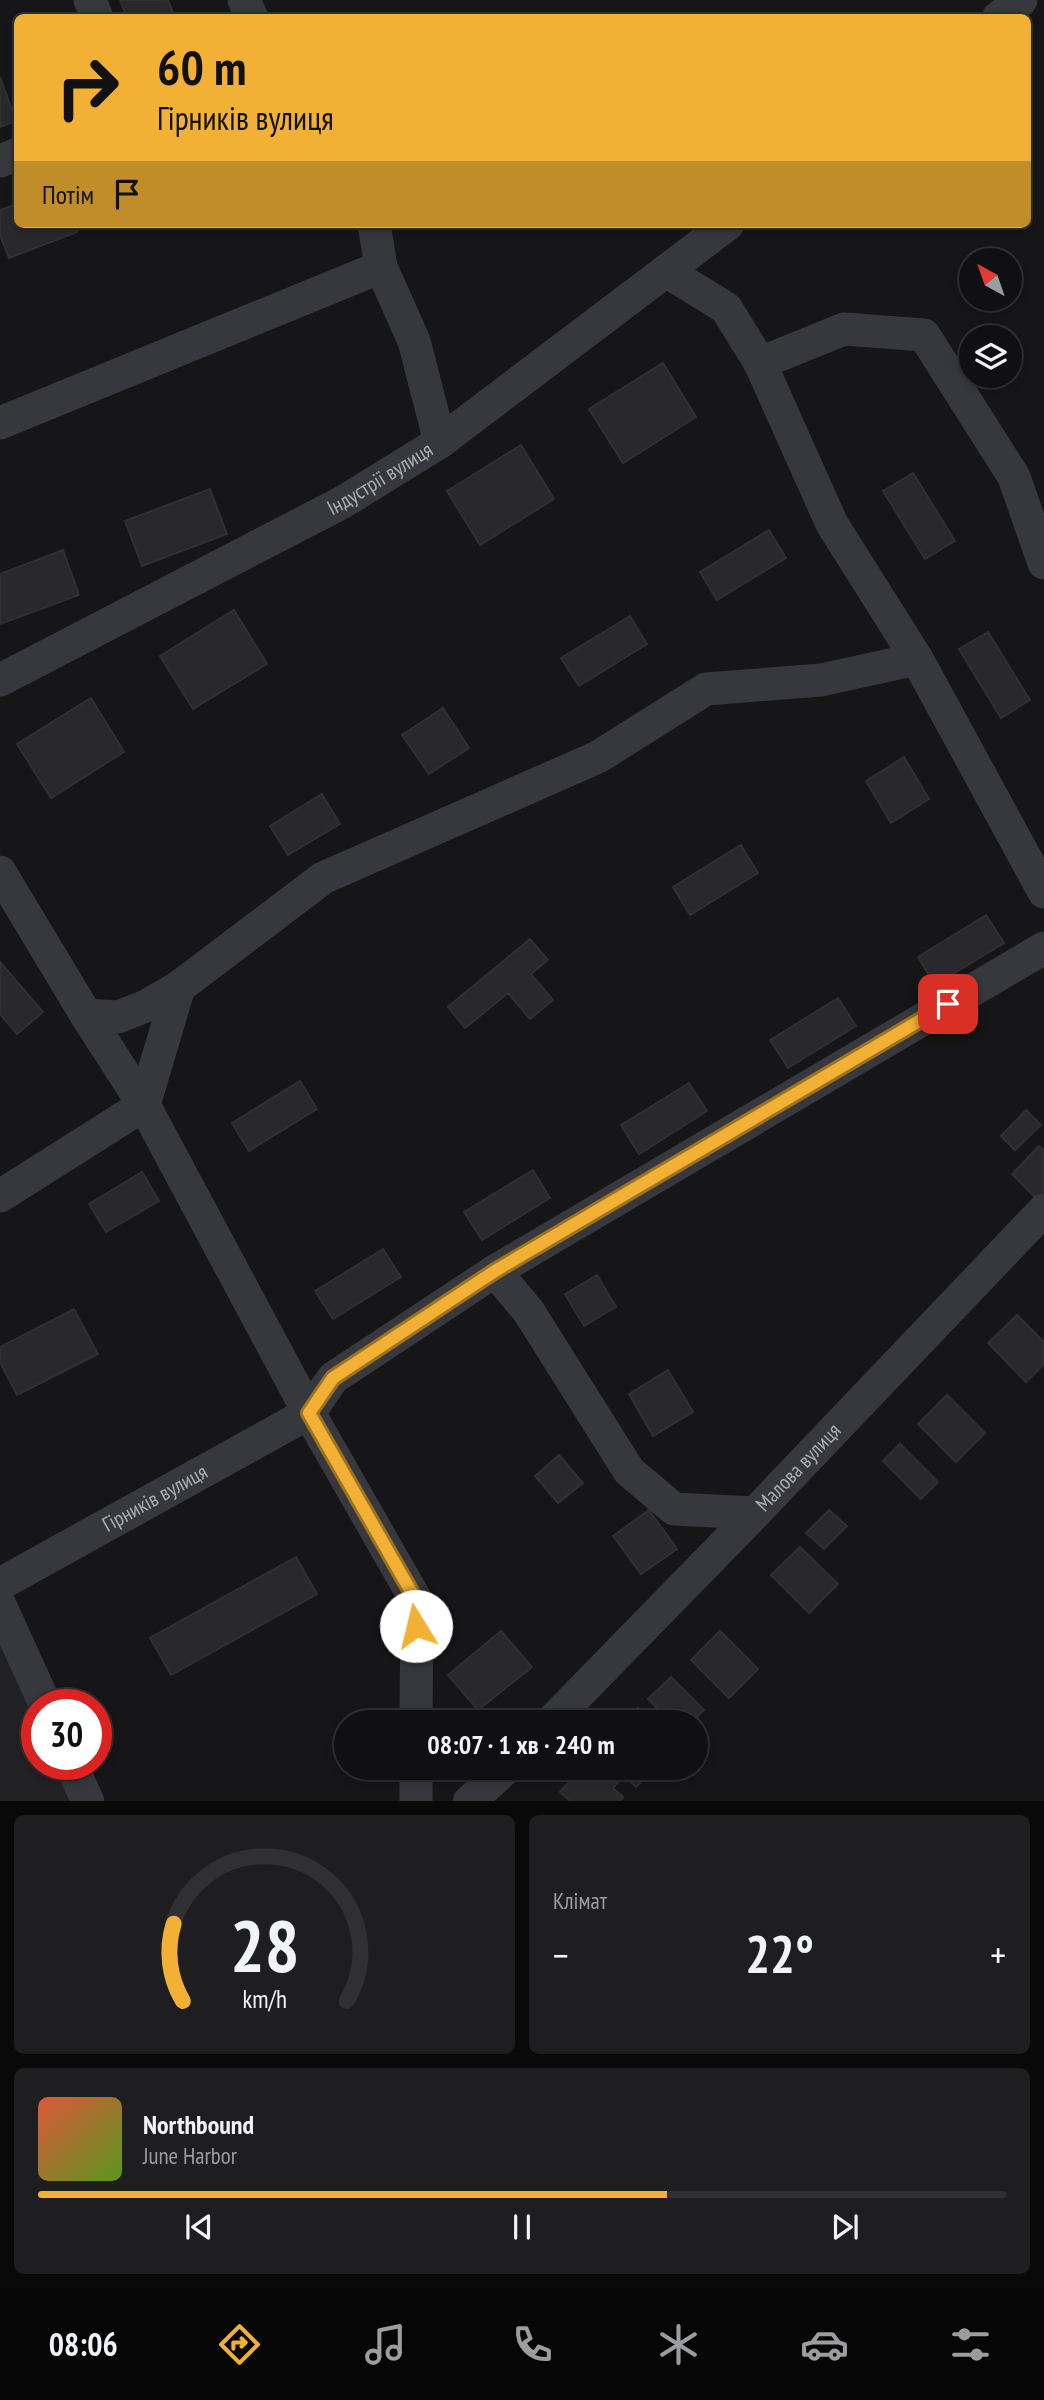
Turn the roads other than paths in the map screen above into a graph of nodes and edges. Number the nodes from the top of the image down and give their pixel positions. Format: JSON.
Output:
{"nodes":[{"id":1,"x":1021,"y":0,"type":"edge"},
{"id":2,"x":1003,"y":14,"type":"edge"},
{"id":3,"x":375,"y":228,"type":"edge"},
{"id":4,"x":723,"y":228,"type":"edge"},
{"id":5,"x":381,"y":267,"type":"junction"},
{"id":6,"x":666,"y":271,"type":"junction"},
{"id":7,"x":760,"y":363,"type":"junction"},
{"id":8,"x":0,"y":423,"type":"edge"},
{"id":9,"x":440,"y":442,"type":"junction"},
{"id":10,"x":1044,"y":563,"type":"edge"},
{"id":11,"x":917,"y":659,"type":"junction"},
{"id":12,"x":0,"y":680,"type":"edge"},
{"id":13,"x":0,"y":872,"type":"edge"},
{"id":14,"x":1044,"y":892,"type":"edge"},
{"id":15,"x":1044,"y":948,"type":"edge"},
{"id":16,"x":179,"y":987,"type":"junction"},
{"id":17,"x":86,"y":1016,"type":"junction"},
{"id":18,"x":144,"y":1105,"type":"junction"},
{"id":19,"x":0,"y":1196,"type":"edge"},
{"id":20,"x":1044,"y":1210,"type":"edge"},
{"id":21,"x":495,"y":1271,"type":"junction"},
{"id":22,"x":309,"y":1413,"type":"junction"},
{"id":23,"x":755,"y":1513,"type":"junction"},
{"id":24,"x":0,"y":1584,"type":"edge"},
{"id":25,"x":0,"y":1605,"type":"edge"},
{"id":26,"x":38,"y":1689,"type":"edge"},
{"id":27,"x":416,"y":1710,"type":"edge"},
{"id":28,"x":563,"y":1710,"type":"edge"},
{"id":29,"x":78,"y":1780,"type":"edge"},
{"id":30,"x":416,"y":1780,"type":"edge"},
{"id":31,"x":493,"y":1780,"type":"edge"},
{"id":32,"x":88,"y":1801,"type":"edge"},
{"id":33,"x":416,"y":1801,"type":"edge"},
{"id":34,"x":469,"y":1801,"type":"edge"}],
"edges":[{"from":1,"to":2,"type":"street"},
{"from":3,"to":5,"type":"street"},
{"from":4,"to":6,"type":"street","name":"Індустрії вулиця"},
{"from":5,"to":8,"type":"street"},
{"from":5,"to":9,"type":"street"},
{"from":6,"to":7,"type":"street"},
{"from":6,"to":9,"type":"street","name":"Індустрії вулиця"},
{"from":7,"to":10,"type":"street"},
{"from":7,"to":11,"type":"street"},
{"from":9,"to":12,"type":"street","name":"Індустрії вулиця"},
{"from":11,"to":14,"type":"street"},
{"from":11,"to":16,"type":"street"},
{"from":13,"to":17,"type":"street"},
{"from":15,"to":21,"type":"street","name":"Гірників вулиця"},
{"from":16,"to":17,"type":"street"},
{"from":16,"to":18,"type":"street"},
{"from":17,"to":18,"type":"street"},
{"from":18,"to":19,"type":"street"},
{"from":18,"to":22,"type":"street"},
{"from":20,"to":23,"type":"street","name":"Малова вулиця"},
{"from":21,"to":22,"type":"street","name":"Гірників вулиця"},
{"from":21,"to":23,"type":"street"},
{"from":22,"to":24,"type":"street","name":"Гірників вулиця"},
{"from":22,"to":27,"type":"street"},
{"from":23,"to":28,"type":"street","name":"Малова вулиця"},
{"from":25,"to":26,"type":"street"},
{"from":29,"to":32,"type":"street"},
{"from":30,"to":33,"type":"street"},
{"from":31,"to":34,"type":"street"}]}
